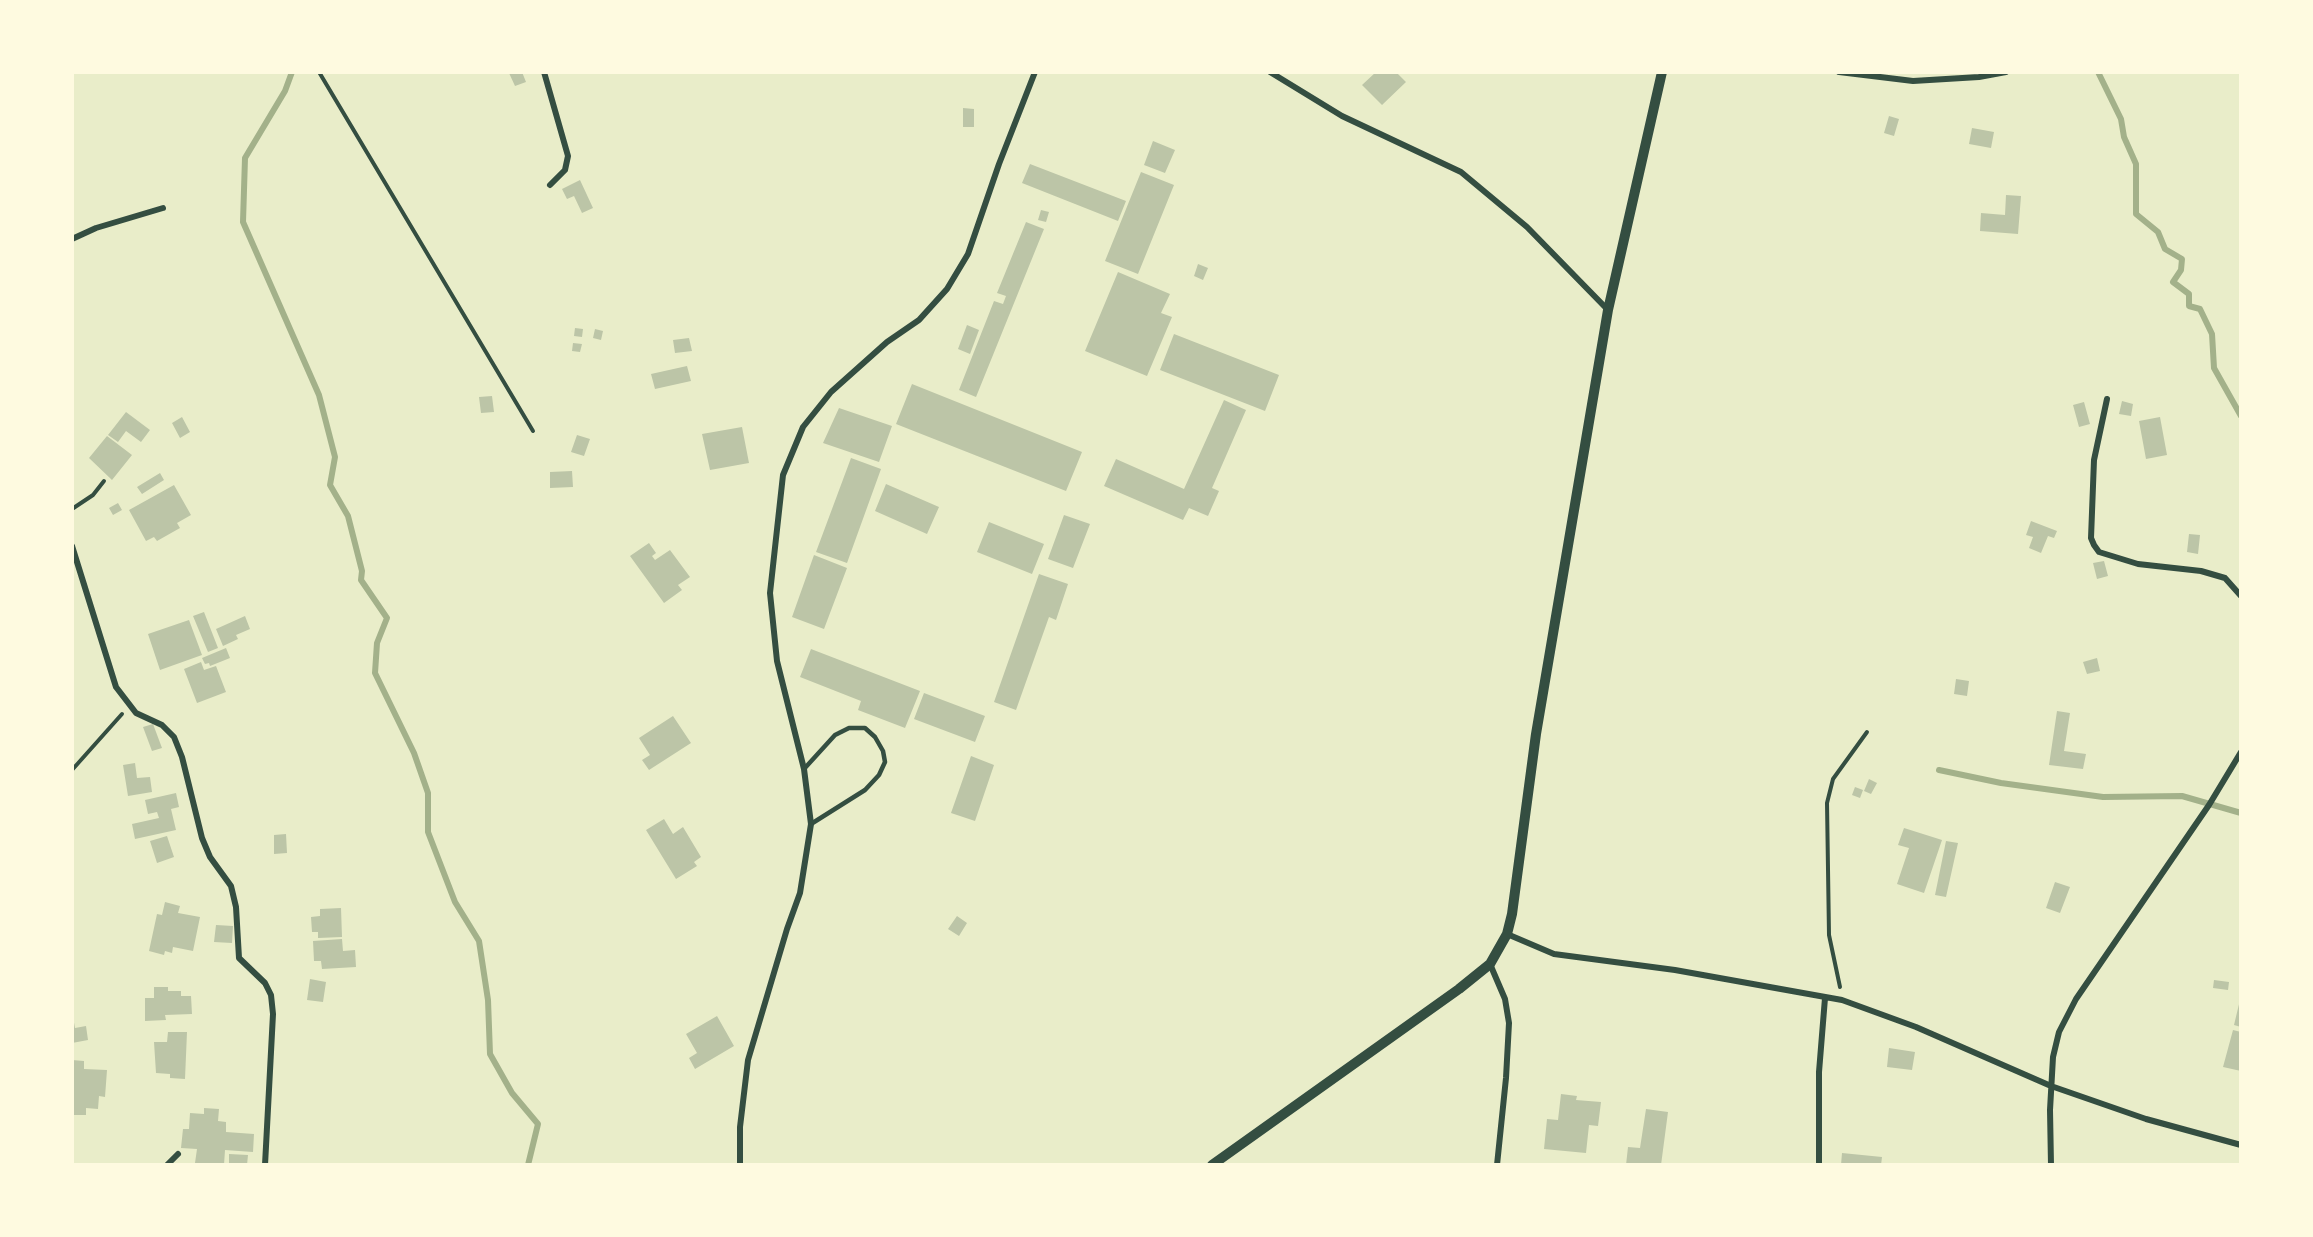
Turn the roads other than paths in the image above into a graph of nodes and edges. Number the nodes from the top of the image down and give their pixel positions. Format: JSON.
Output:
{"nodes":[{"id":1,"x":544,"y":72,"type":"edge"},
{"id":2,"x":1035,"y":72,"type":"edge"},
{"id":3,"x":1270,"y":72,"type":"edge"},
{"id":4,"x":1662,"y":72,"type":"edge"},
{"id":5,"x":1839,"y":72,"type":"edge"},
{"id":6,"x":2006,"y":72,"type":"edge"},
{"id":7,"x":550,"y":185,"type":"dead end"},
{"id":8,"x":163,"y":208,"type":"dead end"},
{"id":9,"x":72,"y":239,"type":"edge"},
{"id":10,"x":1608,"y":310,"type":"junction"},
{"id":11,"x":2107,"y":399,"type":"dead end"},
{"id":12,"x":72,"y":546,"type":"edge"},
{"id":13,"x":2241,"y":596,"type":"edge"},
{"id":14,"x":2241,"y":752,"type":"edge"},
{"id":15,"x":804,"y":769,"type":"junction"},
{"id":16,"x":811,"y":824,"type":"junction"},
{"id":17,"x":1507,"y":933,"type":"junction"},
{"id":18,"x":1490,"y":963,"type":"junction"},
{"id":19,"x":1825,"y":998,"type":"junction"},
{"id":20,"x":2051,"y":1086,"type":"junction"},
{"id":21,"x":2241,"y":1145,"type":"edge"},
{"id":22,"x":178,"y":1154,"type":"dead end"},
{"id":23,"x":167,"y":1165,"type":"edge"},
{"id":24,"x":265,"y":1165,"type":"edge"},
{"id":25,"x":740,"y":1165,"type":"edge"},
{"id":26,"x":1212,"y":1165,"type":"edge"},
{"id":27,"x":1497,"y":1165,"type":"edge"},
{"id":28,"x":1819,"y":1165,"type":"edge"},
{"id":29,"x":2051,"y":1165,"type":"edge"}],
"edges":[{"from":1,"to":7,"type":"street"},
{"from":2,"to":15,"type":"street"},
{"from":3,"to":10,"type":"street"},
{"from":4,"to":10,"type":"street"},
{"from":5,"to":6,"type":"street"},
{"from":8,"to":9,"type":"street"},
{"from":10,"to":17,"type":"street"},
{"from":11,"to":13,"type":"street"},
{"from":12,"to":24,"type":"street"},
{"from":14,"to":20,"type":"street"},
{"from":15,"to":16,"type":"street"},
{"from":15,"to":16,"type":"lane"},
{"from":16,"to":25,"type":"street"},
{"from":17,"to":18,"type":"street"},
{"from":17,"to":19,"type":"street"},
{"from":18,"to":26,"type":"street"},
{"from":18,"to":27,"type":"street"},
{"from":19,"to":20,"type":"street"},
{"from":19,"to":28,"type":"street"},
{"from":20,"to":21,"type":"street"},
{"from":20,"to":29,"type":"street"},
{"from":22,"to":23,"type":"street"}]}
